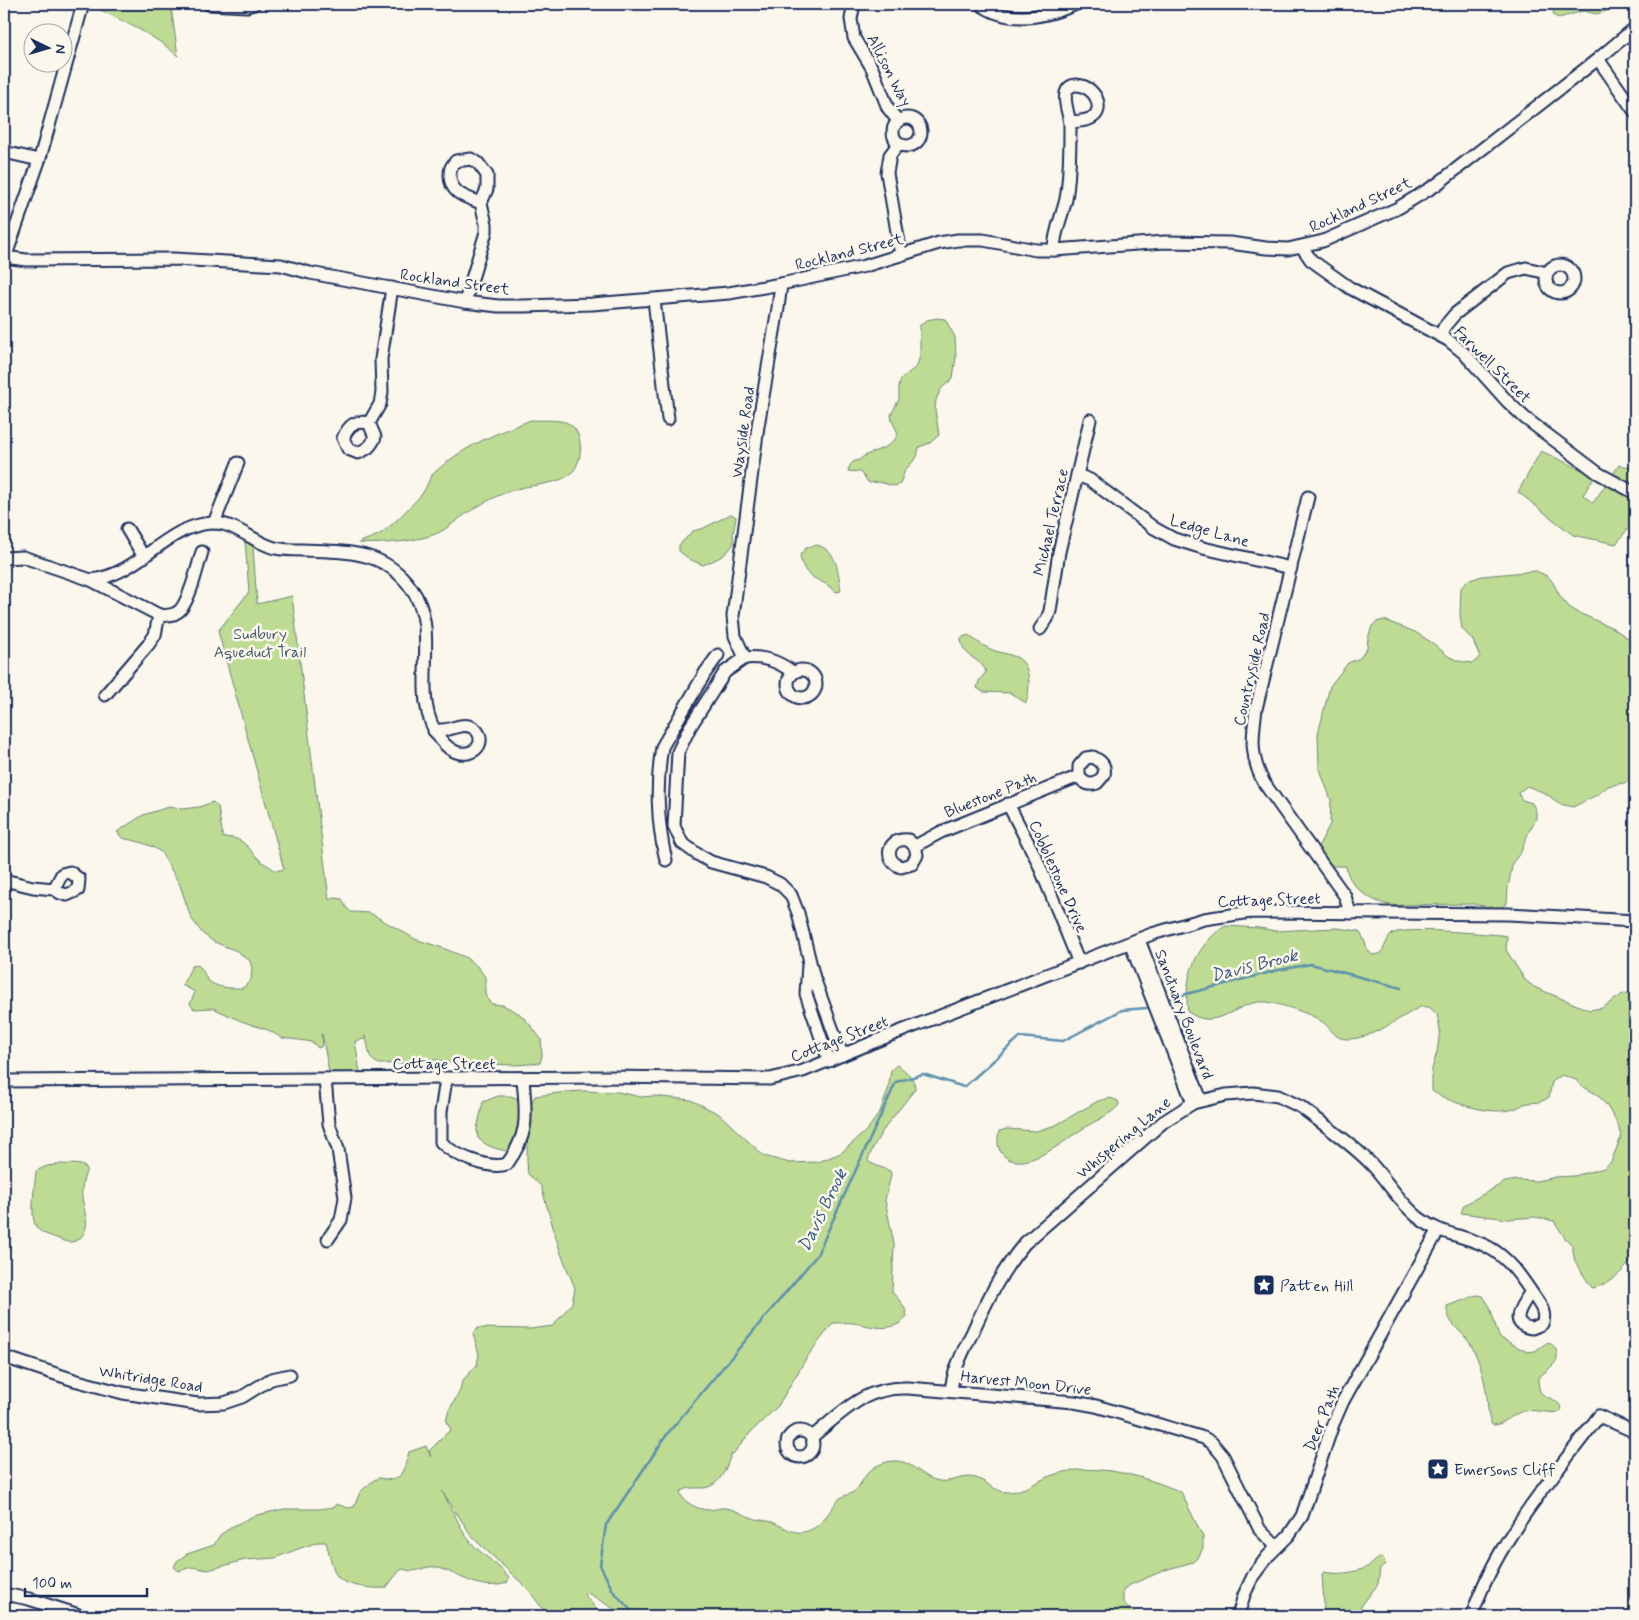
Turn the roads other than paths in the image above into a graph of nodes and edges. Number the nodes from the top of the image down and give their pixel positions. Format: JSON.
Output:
{"nodes":[{"id":1,"x":83,"y":4,"type":"edge"},
{"id":2,"x":208,"y":4,"type":"edge"},
{"id":3,"x":254,"y":4,"type":"edge"},
{"id":4,"x":854,"y":4,"type":"edge"},
{"id":5,"x":980,"y":4,"type":"edge"},
{"id":6,"x":1076,"y":4,"type":"edge"},
{"id":7,"x":1635,"y":28,"type":"edge"},
{"id":8,"x":1598,"y":59,"type":"junction"},
{"id":9,"x":1635,"y":112,"type":"edge"},
{"id":10,"x":898,"y":121,"type":"junction"},
{"id":11,"x":1070,"y":122,"type":"dead end"},
{"id":12,"x":899,"y":143,"type":"junction"},
{"id":13,"x":4,"y":152,"type":"edge"},
{"id":14,"x":39,"y":160,"type":"junction"},
{"id":15,"x":480,"y":203,"type":"dead end"},
{"id":16,"x":1302,"y":247,"type":"junction"},
{"id":17,"x":1054,"y":250,"type":"junction"},
{"id":18,"x":901,"y":255,"type":"junction"},
{"id":19,"x":4,"y":259,"type":"edge"},
{"id":20,"x":1548,"y":273,"type":"dead end"},
{"id":21,"x":781,"y":284,"type":"junction"},
{"id":22,"x":392,"y":288,"type":"junction"},
{"id":23,"x":654,"y":300,"type":"junction"},
{"id":24,"x":465,"y":302,"type":"junction"},
{"id":25,"x":1441,"y":335,"type":"junction"},
{"id":26,"x":668,"y":418,"type":"dead end"},
{"id":27,"x":1090,"y":420,"type":"dead end"},
{"id":28,"x":369,"y":423,"type":"dead end"},
{"id":29,"x":238,"y":463,"type":"dead end"},
{"id":30,"x":1077,"y":475,"type":"junction"},
{"id":31,"x":1635,"y":493,"type":"edge"},
{"id":32,"x":1308,"y":497,"type":"dead end"},
{"id":33,"x":214,"y":523,"type":"junction"},
{"id":34,"x":127,"y":529,"type":"dead end"},
{"id":35,"x":202,"y":552,"type":"dead end"},
{"id":36,"x":144,"y":557,"type":"junction"},
{"id":37,"x":4,"y":558,"type":"edge"},
{"id":38,"x":1291,"y":568,"type":"junction"},
{"id":39,"x":91,"y":580,"type":"junction"},
{"id":40,"x":159,"y":615,"type":"junction"},
{"id":41,"x":1040,"y":629,"type":"dead end"},
{"id":42,"x":718,"y":654,"type":"dead end"},
{"id":43,"x":745,"y":658,"type":"junction"},
{"id":44,"x":793,"y":672,"type":"dead end"},
{"id":45,"x":695,"y":690,"type":"junction"},
{"id":46,"x":105,"y":695,"type":"dead end"},
{"id":47,"x":708,"y":698,"type":"junction"},
{"id":48,"x":434,"y":731,"type":"dead end"},
{"id":49,"x":662,"y":747,"type":"junction"},
{"id":50,"x":678,"y":752,"type":"junction"},
{"id":51,"x":1079,"y":776,"type":"dead end"},
{"id":52,"x":1008,"y":804,"type":"junction"},
{"id":53,"x":678,"y":834,"type":"junction"},
{"id":54,"x":661,"y":837,"type":"junction"},
{"id":55,"x":915,"y":846,"type":"dead end"},
{"id":56,"x":666,"y":860,"type":"dead end"},
{"id":57,"x":4,"y":880,"type":"edge"},
{"id":58,"x":54,"y":889,"type":"dead end"},
{"id":59,"x":1350,"y":913,"type":"junction"},
{"id":60,"x":1635,"y":921,"type":"edge"},
{"id":61,"x":1134,"y":941,"type":"junction"},
{"id":62,"x":809,"y":959,"type":"junction"},
{"id":63,"x":1079,"y":963,"type":"junction"},
{"id":64,"x":842,"y":1055,"type":"junction"},
{"id":65,"x":829,"y":1060,"type":"junction"},
{"id":66,"x":446,"y":1079,"type":"junction"},
{"id":67,"x":523,"y":1079,"type":"junction"},
{"id":68,"x":325,"y":1080,"type":"junction"},
{"id":69,"x":4,"y":1081,"type":"edge"},
{"id":70,"x":1197,"y":1101,"type":"junction"},
{"id":71,"x":1438,"y":1231,"type":"junction"},
{"id":72,"x":328,"y":1239,"type":"dead end"},
{"id":73,"x":1531,"y":1292,"type":"dead end"},
{"id":74,"x":4,"y":1357,"type":"edge"},
{"id":75,"x":290,"y":1375,"type":"dead end"},
{"id":76,"x":951,"y":1391,"type":"junction"},
{"id":77,"x":1635,"y":1432,"type":"edge"},
{"id":78,"x":812,"y":1437,"type":"dead end"},
{"id":79,"x":1277,"y":1547,"type":"junction"},
{"id":80,"x":4,"y":1594,"type":"edge"},
{"id":81,"x":82,"y":1616,"type":"edge"},
{"id":82,"x":1238,"y":1616,"type":"edge"},
{"id":83,"x":1472,"y":1616,"type":"edge"}],
"edges":[{"from":1,"to":14,"type":"street"},
{"from":2,"to":3,"type":"street"},
{"from":4,"to":10,"type":"street","name":"Allison Way"},
{"from":5,"to":6,"type":"street"},
{"from":7,"to":8,"type":"street","name":"Rockland Street"},
{"from":8,"to":9,"type":"street"},
{"from":8,"to":16,"type":"street","name":"Rockland Street"},
{"from":10,"to":12,"type":"street","name":"Allison Way"},
{"from":10,"to":12,"type":"street","name":"Allison Way"},
{"from":11,"to":17,"type":"street"},
{"from":12,"to":18,"type":"street","name":"Allison Way"},
{"from":13,"to":14,"type":"street"},
{"from":14,"to":19,"type":"street"},
{"from":15,"to":24,"type":"street"},
{"from":16,"to":17,"type":"street","name":"Rockland Street"},
{"from":16,"to":25,"type":"street","name":"Farwell Street"},
{"from":17,"to":18,"type":"street","name":"Rockland Street"},
{"from":18,"to":21,"type":"street","name":"Rockland Street"},
{"from":19,"to":22,"type":"street","name":"Rockland Street"},
{"from":20,"to":25,"type":"street"},
{"from":21,"to":23,"type":"street","name":"Rockland Street"},
{"from":21,"to":43,"type":"street","name":"Wayside Road"},
{"from":22,"to":24,"type":"street","name":"Rockland Street"},
{"from":22,"to":28,"type":"street"},
{"from":23,"to":24,"type":"street","name":"Rockland Street"},
{"from":23,"to":26,"type":"street"},
{"from":25,"to":31,"type":"street","name":"Farwell Street"},
{"from":27,"to":30,"type":"street","name":"Michael Terrace"},
{"from":29,"to":33,"type":"street"},
{"from":30,"to":38,"type":"street","name":"Ledge Lane"},
{"from":30,"to":41,"type":"street","name":"Michael Terrace"},
{"from":32,"to":38,"type":"street","name":"Countryside Road"},
{"from":33,"to":36,"type":"street"},
{"from":33,"to":48,"type":"street"},
{"from":34,"to":36,"type":"street"},
{"from":35,"to":40,"type":"street"},
{"from":36,"to":39,"type":"street"},
{"from":37,"to":39,"type":"street"},
{"from":38,"to":59,"type":"street","name":"Countryside Road"},
{"from":39,"to":40,"type":"street"},
{"from":40,"to":46,"type":"street"},
{"from":42,"to":45,"type":"street"},
{"from":43,"to":44,"type":"street"},
{"from":43,"to":47,"type":"street"},
{"from":45,"to":47,"type":"street"},
{"from":45,"to":49,"type":"street"},
{"from":47,"to":50,"type":"street"},
{"from":49,"to":50,"type":"street"},
{"from":49,"to":54,"type":"street"},
{"from":50,"to":53,"type":"street"},
{"from":51,"to":52,"type":"street","name":"Bluestone Path"},
{"from":52,"to":55,"type":"street","name":"Bluestone Path"},
{"from":52,"to":63,"type":"street","name":"Cobblestone Drive"},
{"from":53,"to":54,"type":"street"},
{"from":53,"to":62,"type":"street"},
{"from":54,"to":56,"type":"street"},
{"from":57,"to":58,"type":"street"},
{"from":59,"to":60,"type":"street","name":"Cottage Street"},
{"from":59,"to":61,"type":"street","name":"Cottage Street"},
{"from":61,"to":63,"type":"street","name":"Cottage Street"},
{"from":61,"to":70,"type":"street","name":"Sanctuary Boulevard"},
{"from":62,"to":64,"type":"street"},
{"from":62,"to":65,"type":"street"},
{"from":63,"to":64,"type":"street","name":"Cottage Street"},
{"from":64,"to":65,"type":"street","name":"Cottage Street"},
{"from":65,"to":67,"type":"street","name":"Cottage Street"},
{"from":66,"to":67,"type":"street","name":"Cottage Street"},
{"from":66,"to":67,"type":"street"},
{"from":66,"to":68,"type":"street","name":"Cottage Street"},
{"from":68,"to":69,"type":"street","name":"Cottage Street"},
{"from":68,"to":72,"type":"street"},
{"from":70,"to":71,"type":"street","name":"Whispering Lane"},
{"from":70,"to":76,"type":"street","name":"Whispering Lane"},
{"from":71,"to":73,"type":"street","name":"Whispering Lane"},
{"from":71,"to":79,"type":"street","name":"Deer Path"},
{"from":74,"to":75,"type":"street","name":"Whitridge Road"},
{"from":76,"to":78,"type":"street","name":"Harvest Moon Drive"},
{"from":76,"to":79,"type":"street","name":"Harvest Moon Drive"},
{"from":77,"to":83,"type":"street"},
{"from":79,"to":82,"type":"street","name":"Deer Path"},
{"from":80,"to":81,"type":"street"}]}
